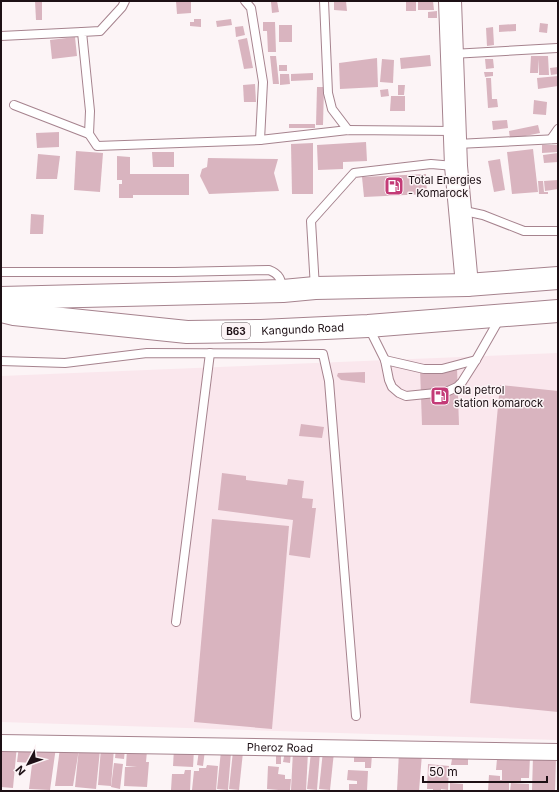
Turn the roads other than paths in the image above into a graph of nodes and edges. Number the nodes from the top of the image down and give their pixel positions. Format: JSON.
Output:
{"nodes":[{"id":1,"x":125,"y":1,"type":"edge"},
{"id":2,"x":245,"y":1,"type":"edge"},
{"id":3,"x":324,"y":1,"type":"edge"},
{"id":4,"x":450,"y":1,"type":"edge"},
{"id":5,"x":82,"y":32,"type":"junction"},
{"id":6,"x":1,"y":36,"type":"edge"},
{"id":7,"x":557,"y":48,"type":"edge"},
{"id":8,"x":451,"y":54,"type":"junction"},
{"id":9,"x":14,"y":105,"type":"dead end"},
{"id":10,"x":558,"y":129,"type":"edge"},
{"id":11,"x":348,"y":130,"type":"junction"},
{"id":12,"x":88,"y":134,"type":"junction"},
{"id":13,"x":455,"y":137,"type":"junction"},
{"id":14,"x":554,"y":139,"type":"edge"},
{"id":15,"x":260,"y":140,"type":"junction"},
{"id":16,"x":456,"y":166,"type":"junction"},
{"id":17,"x":459,"y":210,"type":"junction"},
{"id":18,"x":558,"y":231,"type":"edge"},
{"id":19,"x":1,"y":272,"type":"edge"},
{"id":20,"x":558,"y":278,"type":"edge"},
{"id":21,"x":467,"y":285,"type":"junction"},
{"id":22,"x":315,"y":288,"type":"junction"},
{"id":23,"x":283,"y":291,"type":"junction"},
{"id":24,"x":1,"y":298,"type":"edge"},
{"id":25,"x":1,"y":311,"type":"edge"},
{"id":26,"x":558,"y":311,"type":"edge"},
{"id":27,"x":501,"y":316,"type":"junction"},
{"id":28,"x":368,"y":326,"type":"junction"},
{"id":29,"x":210,"y":353,"type":"junction"},
{"id":30,"x":386,"y":360,"type":"junction"},
{"id":31,"x":476,"y":360,"type":"junction"},
{"id":32,"x":1,"y":361,"type":"edge"},
{"id":33,"x":176,"y":622,"type":"dead end"},
{"id":34,"x":356,"y":716,"type":"dead end"},
{"id":35,"x":1,"y":743,"type":"edge"},
{"id":36,"x":558,"y":752,"type":"edge"}],
"edges":[{"from":1,"to":5,"type":"lane"},
{"from":2,"to":15,"type":"lane"},
{"from":3,"to":11,"type":"lane"},
{"from":4,"to":8,"type":"main road"},
{"from":5,"to":6,"type":"lane"},
{"from":5,"to":12,"type":"lane"},
{"from":7,"to":8,"type":"lane"},
{"from":8,"to":13,"type":"main road"},
{"from":9,"to":12,"type":"lane"},
{"from":10,"to":14,"type":"lane"},
{"from":11,"to":13,"type":"lane"},
{"from":11,"to":15,"type":"lane"},
{"from":12,"to":15,"type":"lane"},
{"from":13,"to":14,"type":"lane"},
{"from":13,"to":16,"type":"main road"},
{"from":16,"to":17,"type":"main road"},
{"from":16,"to":22,"type":"lane"},
{"from":17,"to":18,"type":"lane"},
{"from":17,"to":21,"type":"main road"},
{"from":19,"to":23,"type":"lane"},
{"from":20,"to":21,"type":"main road"},
{"from":21,"to":22,"type":"main road"},
{"from":22,"to":23,"type":"main road"},
{"from":23,"to":24,"type":"main road"},
{"from":25,"to":28,"type":"main road","name":"Kangundo Road","number":"B63"},
{"from":26,"to":27,"type":"main road","name":"Kangundo Road","number":"B63"},
{"from":27,"to":28,"type":"main road","name":"Kangundo Road","number":"B63"},
{"from":27,"to":31,"type":"lane"},
{"from":28,"to":30,"type":"lane"},
{"from":29,"to":32,"type":"lane"},
{"from":29,"to":33,"type":"lane"},
{"from":29,"to":34,"type":"lane"},
{"from":30,"to":31,"type":"lane"},
{"from":30,"to":31,"type":"lane"},
{"from":35,"to":36,"type":"street","name":"Pheroz Road"}]}
